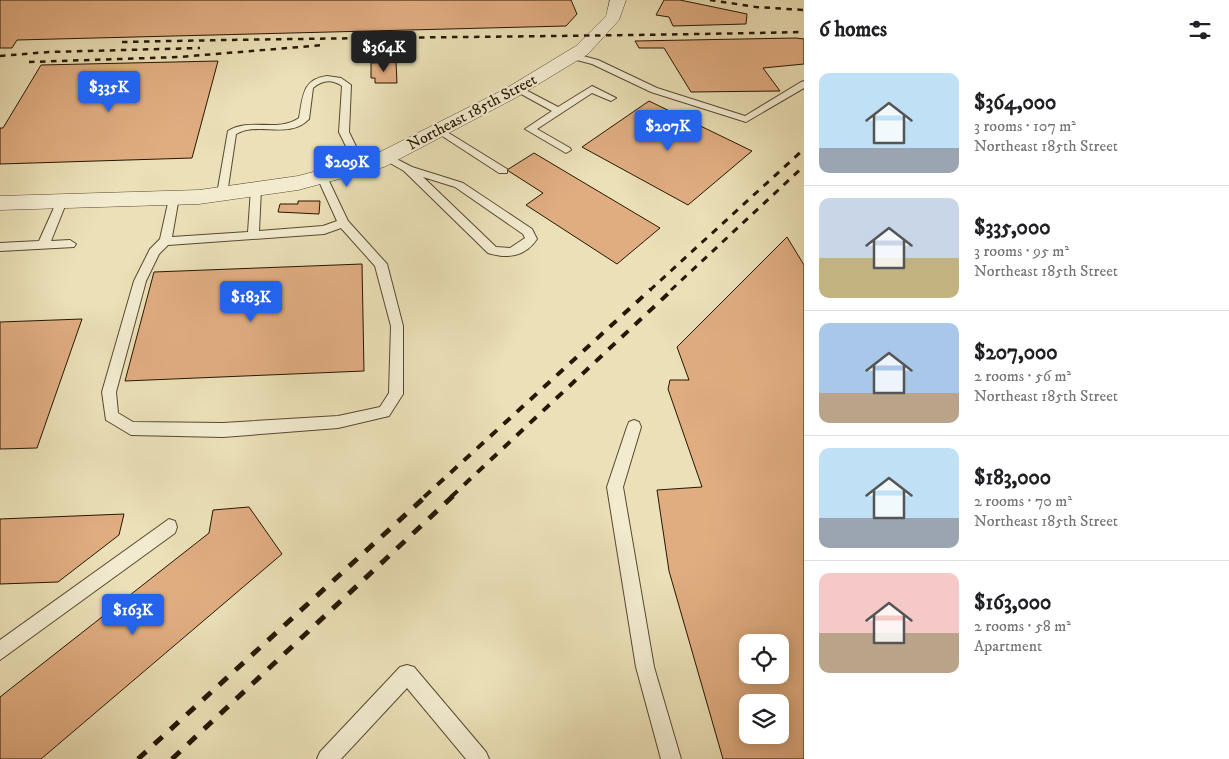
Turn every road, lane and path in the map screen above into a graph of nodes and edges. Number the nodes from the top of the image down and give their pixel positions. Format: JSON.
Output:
{"nodes":[{"id":1,"x":618,"y":0,"type":"edge"},
{"id":2,"x":572,"y":56,"type":"junction"},
{"id":3,"x":804,"y":84,"type":"edge"},
{"id":4,"x":517,"y":89,"type":"junction"},
{"id":5,"x":611,"y":98,"type":"dead end"},
{"id":6,"x":558,"y":110,"type":"junction"},
{"id":7,"x":439,"y":130,"type":"junction"},
{"id":8,"x":566,"y":150,"type":"dead end"},
{"id":9,"x":387,"y":157,"type":"junction"},
{"id":10,"x":361,"y":166,"type":"junction"},
{"id":11,"x":408,"y":169,"type":"junction"},
{"id":12,"x":503,"y":171,"type":"dead end"},
{"id":13,"x":322,"y":177,"type":"junction"},
{"id":14,"x":256,"y":189,"type":"junction"},
{"id":15,"x":222,"y":194,"type":"junction"},
{"id":16,"x":174,"y":198,"type":"junction"},
{"id":17,"x":62,"y":201,"type":"junction"},
{"id":18,"x":0,"y":203,"type":"edge"},
{"id":19,"x":343,"y":223,"type":"junction"},
{"id":20,"x":253,"y":236,"type":"junction"},
{"id":21,"x":165,"y":241,"type":"junction"},
{"id":22,"x":70,"y":244,"type":"dead end"},
{"id":23,"x":43,"y":245,"type":"junction"},
{"id":24,"x":0,"y":246,"type":"edge"},
{"id":25,"x":634,"y":427,"type":"dead end"},
{"id":26,"x":169,"y":528,"type":"dead end"},
{"id":27,"x":1,"y":647,"type":"edge"},
{"id":28,"x":327,"y":759,"type":"edge"},
{"id":29,"x":479,"y":759,"type":"edge"},
{"id":30,"x":672,"y":759,"type":"edge"}],
"edges":[{"from":1,"to":2,"type":"street","name":"Northeast 185th Street"},
{"from":2,"to":3,"type":"lane"},
{"from":2,"to":4,"type":"street","name":"Northeast 185th Street"},
{"from":4,"to":6,"type":"lane"},
{"from":4,"to":7,"type":"street","name":"Northeast 185th Street"},
{"from":5,"to":6,"type":"lane"},
{"from":6,"to":8,"type":"lane"},
{"from":7,"to":9,"type":"street","name":"Northeast 185th Street"},
{"from":7,"to":12,"type":"lane"},
{"from":9,"to":10,"type":"street","name":"Northeast 185th Street"},
{"from":9,"to":11,"type":"lane"},
{"from":10,"to":13,"type":"street","name":"Northeast 185th Street"},
{"from":10,"to":15,"type":"lane"},
{"from":11,"to":11,"type":"lane"},
{"from":13,"to":14,"type":"street","name":"Northeast 185th Street"},
{"from":13,"to":19,"type":"lane"},
{"from":14,"to":15,"type":"street","name":"Northeast 185th Street"},
{"from":14,"to":20,"type":"lane"},
{"from":15,"to":16,"type":"street","name":"Northeast 185th Street"},
{"from":16,"to":17,"type":"street","name":"Northeast 185th Street"},
{"from":16,"to":21,"type":"lane"},
{"from":17,"to":18,"type":"street","name":"Northeast 185th Street"},
{"from":17,"to":23,"type":"lane"},
{"from":19,"to":20,"type":"lane"},
{"from":19,"to":21,"type":"lane"},
{"from":20,"to":21,"type":"lane"},
{"from":22,"to":23,"type":"lane"},
{"from":23,"to":24,"type":"lane"},
{"from":25,"to":30,"type":"lane"},
{"from":26,"to":27,"type":"lane"},
{"from":28,"to":29,"type":"lane"}]}
